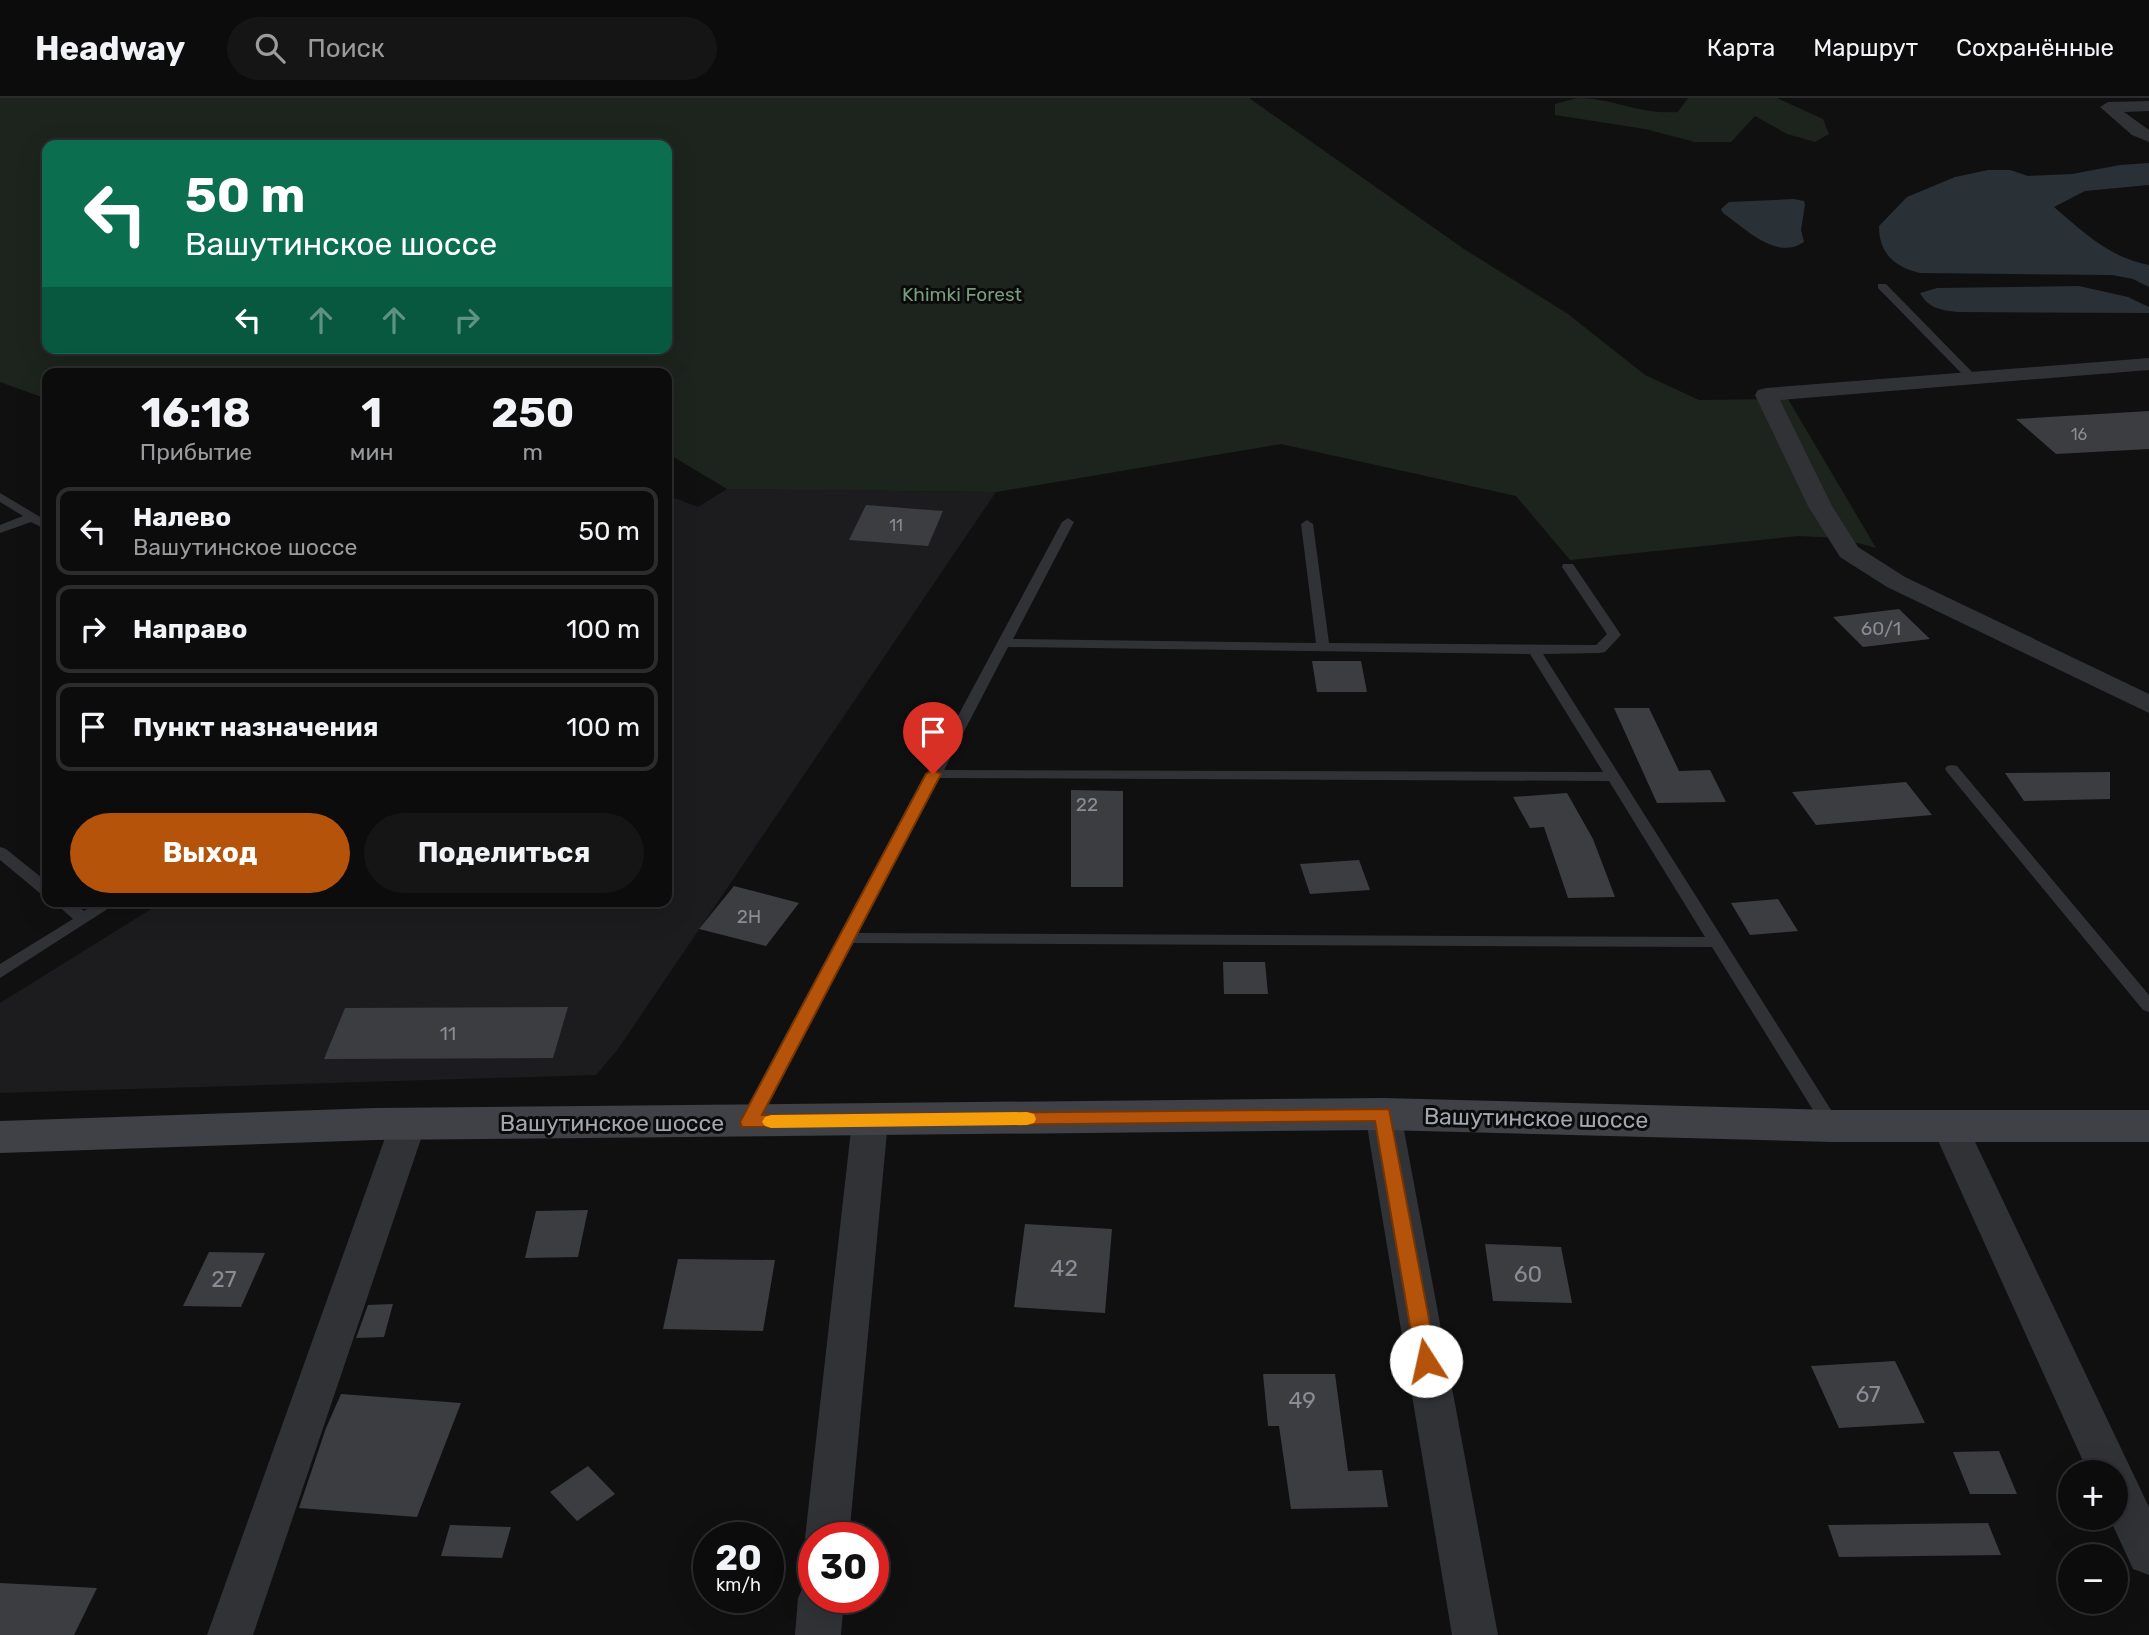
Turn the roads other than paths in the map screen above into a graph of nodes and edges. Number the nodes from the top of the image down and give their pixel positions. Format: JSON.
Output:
{"nodes":[{"id":1,"x":2149,"y":106,"type":"edge"},
{"id":2,"x":2149,"y":137,"type":"edge"},
{"id":3,"x":1882,"y":286,"type":"dead end"},
{"id":4,"x":2149,"y":364,"type":"edge"},
{"id":5,"x":1972,"y":378,"type":"junction"},
{"id":6,"x":0,"y":497,"type":"edge"},
{"id":7,"x":32,"y":517,"type":"junction"},
{"id":8,"x":1068,"y":522,"type":"dead end"},
{"id":9,"x":42,"y":523,"type":"edge"},
{"id":10,"x":1307,"y":524,"type":"dead end"},
{"id":11,"x":0,"y":529,"type":"edge"},
{"id":12,"x":1568,"y":567,"type":"dead end"},
{"id":13,"x":1004,"y":643,"type":"junction"},
{"id":14,"x":1323,"y":648,"type":"junction"},
{"id":15,"x":1534,"y":650,"type":"junction"},
{"id":16,"x":2149,"y":705,"type":"edge"},
{"id":17,"x":1952,"y":769,"type":"dead end"},
{"id":18,"x":933,"y":774,"type":"junction"},
{"id":19,"x":1614,"y":777,"type":"junction"},
{"id":20,"x":0,"y":852,"type":"edge"},
{"id":21,"x":42,"y":886,"type":"edge"},
{"id":22,"x":68,"y":907,"type":"edge"},
{"id":23,"x":102,"y":907,"type":"edge"},
{"id":24,"x":82,"y":918,"type":"junction"},
{"id":25,"x":845,"y":938,"type":"junction"},
{"id":26,"x":1717,"y":942,"type":"junction"},
{"id":27,"x":0,"y":972,"type":"edge"},
{"id":28,"x":2149,"y":1006,"type":"edge"},
{"id":29,"x":1383,"y":1114,"type":"junction"},
{"id":30,"x":870,"y":1121,"type":"junction"},
{"id":31,"x":749,"y":1122,"type":"junction"},
{"id":32,"x":408,"y":1124,"type":"junction"},
{"id":33,"x":1949,"y":1125,"type":"junction"},
{"id":34,"x":1832,"y":1126,"type":"junction"},
{"id":35,"x":2149,"y":1126,"type":"edge"},
{"id":36,"x":0,"y":1137,"type":"edge"},
{"id":37,"x":2104,"y":1460,"type":"edge"},
{"id":38,"x":2128,"y":1509,"type":"edge"},
{"id":39,"x":829,"y":1522,"type":"edge"},
{"id":40,"x":2149,"y":1555,"type":"edge"},
{"id":41,"x":819,"y":1613,"type":"edge"},
{"id":42,"x":230,"y":1635,"type":"edge"},
{"id":43,"x":817,"y":1635,"type":"edge"},
{"id":44,"x":1475,"y":1635,"type":"edge"}],
"edges":[{"from":1,"to":2,"type":"street"},
{"from":3,"to":5,"type":"lane"},
{"from":4,"to":5,"type":"street"},
{"from":5,"to":16,"type":"street"},
{"from":6,"to":7,"type":"lane"},
{"from":7,"to":9,"type":"lane"},
{"from":7,"to":11,"type":"lane"},
{"from":8,"to":13,"type":"lane"},
{"from":10,"to":14,"type":"lane"},
{"from":12,"to":15,"type":"lane"},
{"from":13,"to":14,"type":"lane"},
{"from":13,"to":18,"type":"lane"},
{"from":14,"to":15,"type":"lane"},
{"from":15,"to":19,"type":"lane"},
{"from":17,"to":28,"type":"lane"},
{"from":18,"to":19,"type":"lane"},
{"from":18,"to":25,"type":"lane"},
{"from":19,"to":26,"type":"lane"},
{"from":20,"to":21,"type":"lane"},
{"from":22,"to":24,"type":"lane"},
{"from":23,"to":24,"type":"lane"},
{"from":24,"to":27,"type":"lane"},
{"from":25,"to":26,"type":"lane"},
{"from":25,"to":31,"type":"lane"},
{"from":26,"to":34,"type":"lane"},
{"from":29,"to":30,"type":"street","name":"Вашутинское шоссе"},
{"from":29,"to":34,"type":"street","name":"Вашутинское шоссе"},
{"from":29,"to":44,"type":"street"},
{"from":30,"to":31,"type":"street","name":"Вашутинское шоссе"},
{"from":30,"to":39,"type":"street"},
{"from":31,"to":32,"type":"street","name":"Вашутинское шоссе"},
{"from":32,"to":36,"type":"street","name":"Вашутинское шоссе"},
{"from":32,"to":42,"type":"street"},
{"from":33,"to":34,"type":"street","name":"Вашутинское шоссе"},
{"from":33,"to":35,"type":"street","name":"Вашутинское шоссе"},
{"from":33,"to":37,"type":"street"},
{"from":38,"to":40,"type":"street"},
{"from":41,"to":43,"type":"street"}]}
